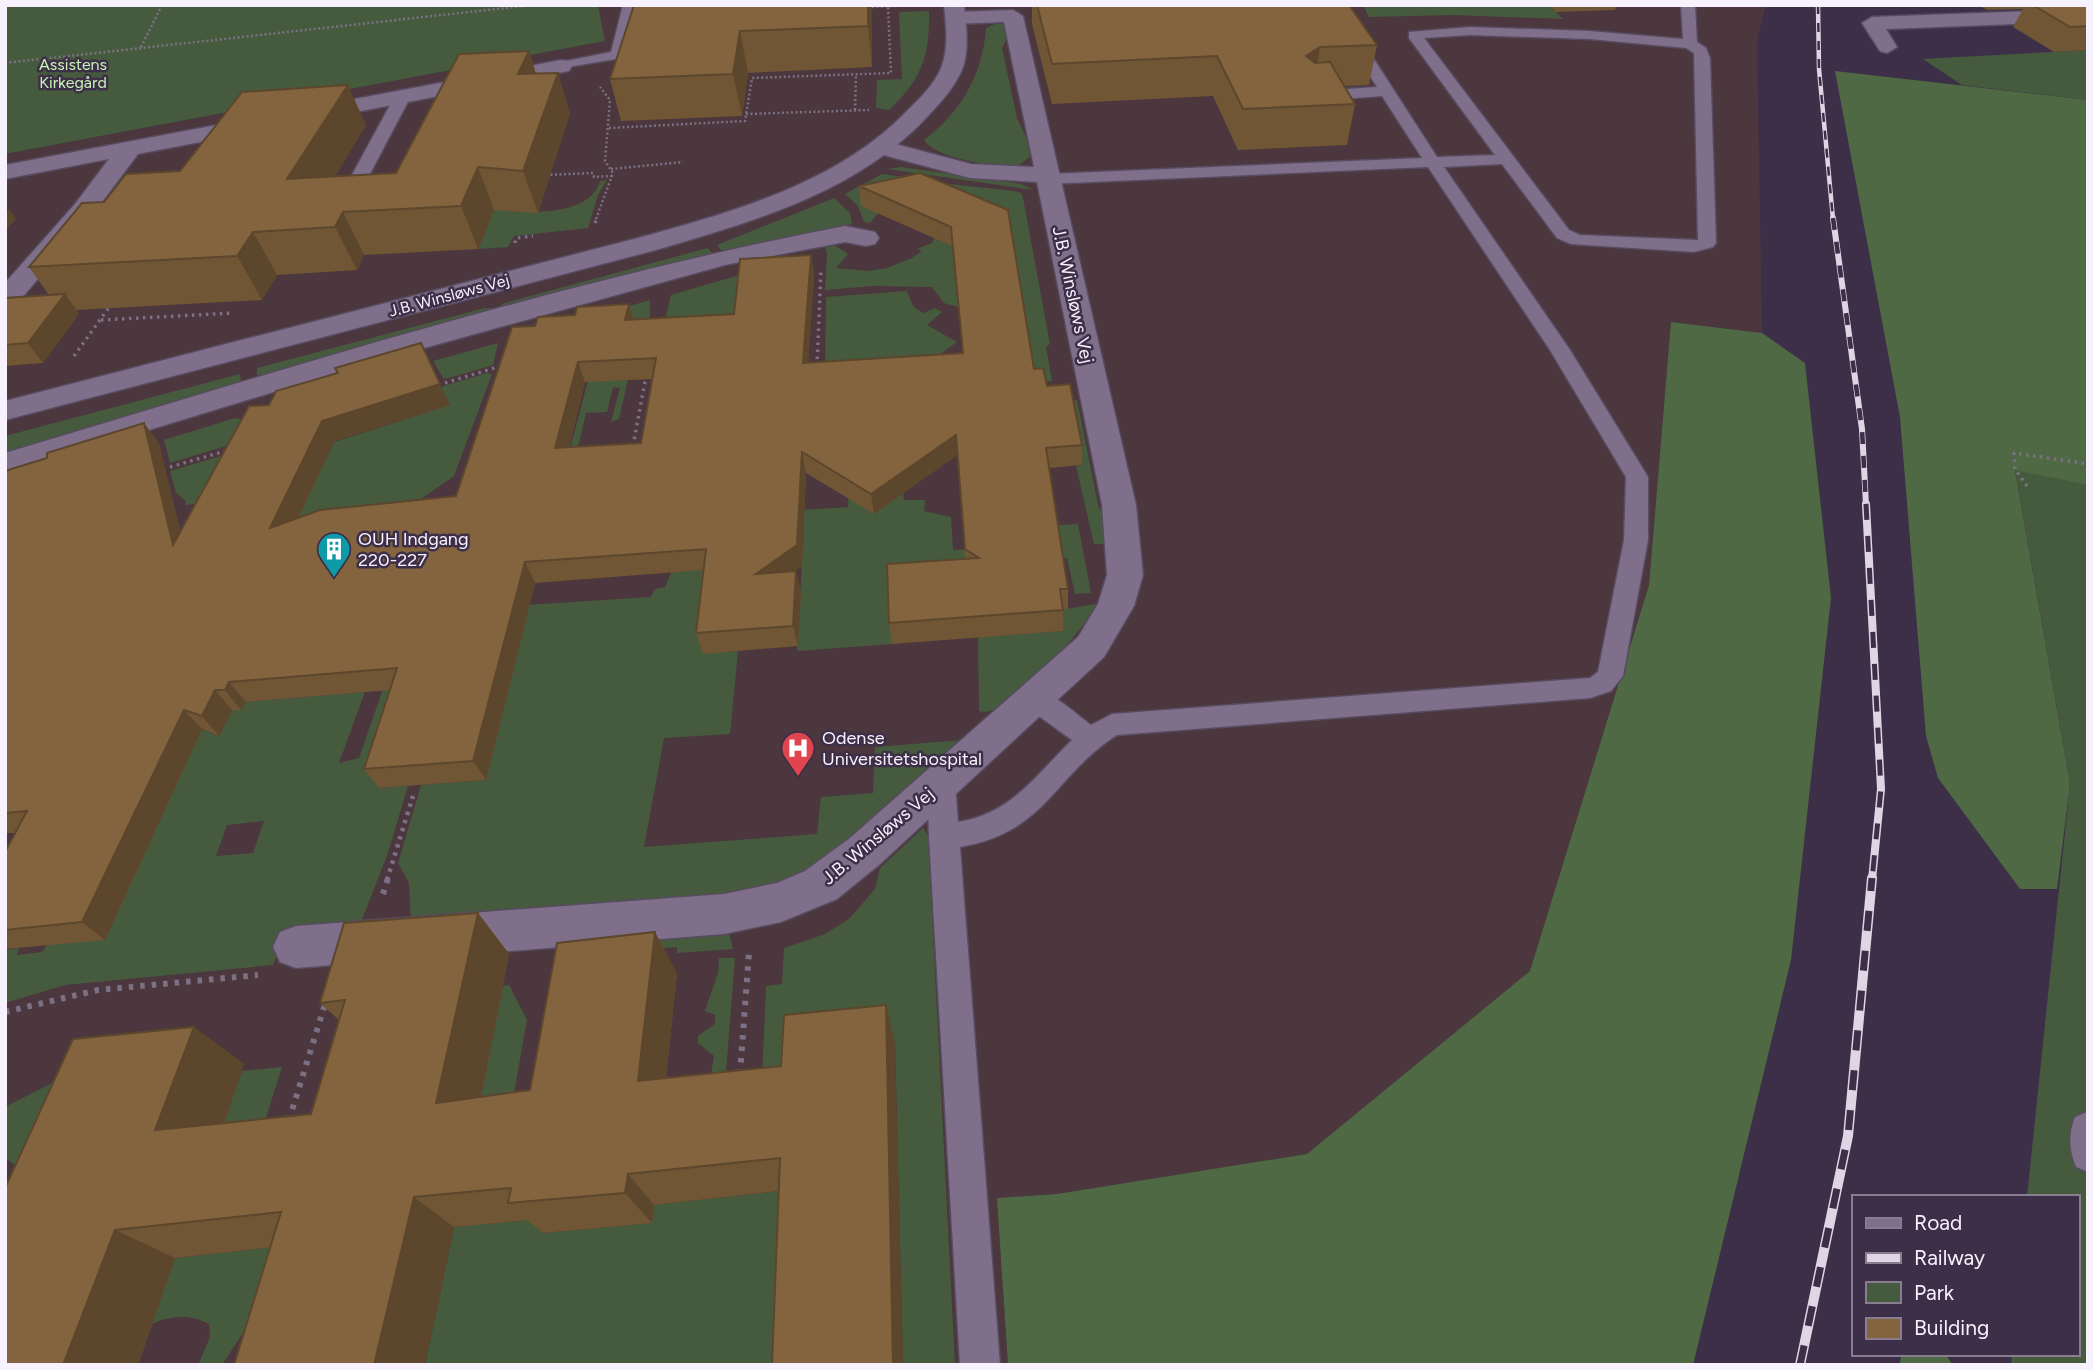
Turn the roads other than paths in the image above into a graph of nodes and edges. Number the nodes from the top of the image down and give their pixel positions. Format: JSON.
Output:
{"nodes":[{"id":1,"x":630,"y":5,"type":"edge"},
{"id":2,"x":1332,"y":5,"type":"edge"},
{"id":3,"x":1689,"y":5,"type":"edge"},
{"id":4,"x":1967,"y":5,"type":"edge"},
{"id":5,"x":955,"y":11,"type":"edge"},
{"id":6,"x":1038,"y":15,"type":"edge"},
{"id":7,"x":2088,"y":15,"type":"edge"},
{"id":8,"x":1013,"y":16,"type":"junction"},
{"id":9,"x":1988,"y":19,"type":"junction"},
{"id":10,"x":1690,"y":44,"type":"junction"},
{"id":11,"x":1887,"y":47,"type":"dead end"},
{"id":12,"x":570,"y":64,"type":"joint"},
{"id":13,"x":1387,"y":91,"type":"junction"},
{"id":14,"x":403,"y":96,"type":"junction"},
{"id":15,"x":1310,"y":96,"type":"edge"},
{"id":16,"x":880,"y":147,"type":"junction"},
{"id":17,"x":1423,"y":147,"type":"junction"},
{"id":18,"x":130,"y":148,"type":"junction"},
{"id":19,"x":1324,"y":151,"type":"edge"},
{"id":20,"x":1507,"y":159,"type":"junction"},
{"id":21,"x":1433,"y":163,"type":"junction"},
{"id":22,"x":5,"y":172,"type":"edge"},
{"id":23,"x":1048,"y":177,"type":"junction"},
{"id":24,"x":342,"y":211,"type":"edge"},
{"id":25,"x":866,"y":238,"type":"dead end"},
{"id":26,"x":5,"y":300,"type":"edge"},
{"id":27,"x":1599,"y":410,"type":"joint"},
{"id":28,"x":5,"y":411,"type":"edge"},
{"id":29,"x":5,"y":464,"type":"edge"},
{"id":30,"x":1034,"y":699,"type":"junction"},
{"id":31,"x":1091,"y":739,"type":"junction"},
{"id":32,"x":941,"y":782,"type":"junction"},
{"id":33,"x":944,"y":837,"type":"junction"},
{"id":34,"x":296,"y":947,"type":"road end"},
{"id":35,"x":980,"y":1365,"type":"edge"}],
"edges":[{"from":1,"to":12,"type":"lane"},
{"from":2,"to":13,"type":"lane"},
{"from":3,"to":10,"type":"lane"},
{"from":4,"to":9,"type":"street"},
{"from":5,"to":8,"type":"street","name":"J.B. Winsløws Vej"},
{"from":5,"to":16,"type":"street","name":"J.B. Winsløws Vej"},
{"from":6,"to":8,"type":"street","name":"J.B. Winsløws Vej"},
{"from":7,"to":9,"type":"street"},
{"from":8,"to":23,"type":"street","name":"J.B. Winsløws Vej"},
{"from":9,"to":11,"type":"street"},
{"from":10,"to":20,"type":"lane"},
{"from":10,"to":20,"type":"lane"},
{"from":12,"to":14,"type":"street"},
{"from":13,"to":15,"type":"lane"},
{"from":13,"to":17,"type":"lane"},
{"from":14,"to":18,"type":"street"},
{"from":14,"to":24,"type":"lane"},
{"from":16,"to":23,"type":"street"},
{"from":16,"to":28,"type":"street","name":"J.B. Winsløws Vej"},
{"from":17,"to":19,"type":"lane"},
{"from":17,"to":21,"type":"lane"},
{"from":18,"to":22,"type":"street"},
{"from":18,"to":26,"type":"street"},
{"from":20,"to":21,"type":"lane"},
{"from":21,"to":23,"type":"lane"},
{"from":21,"to":27,"type":"lane"},
{"from":23,"to":30,"type":"street","name":"J.B. Winsløws Vej"},
{"from":25,"to":29,"type":"street"},
{"from":27,"to":31,"type":"lane"},
{"from":30,"to":31,"type":"lane"},
{"from":30,"to":32,"type":"street","name":"J.B. Winsløws Vej"},
{"from":31,"to":33,"type":"lane"},
{"from":32,"to":33,"type":"lane"},
{"from":32,"to":34,"type":"street","name":"J.B. Winsløws Vej"},
{"from":33,"to":35,"type":"lane"}]}
